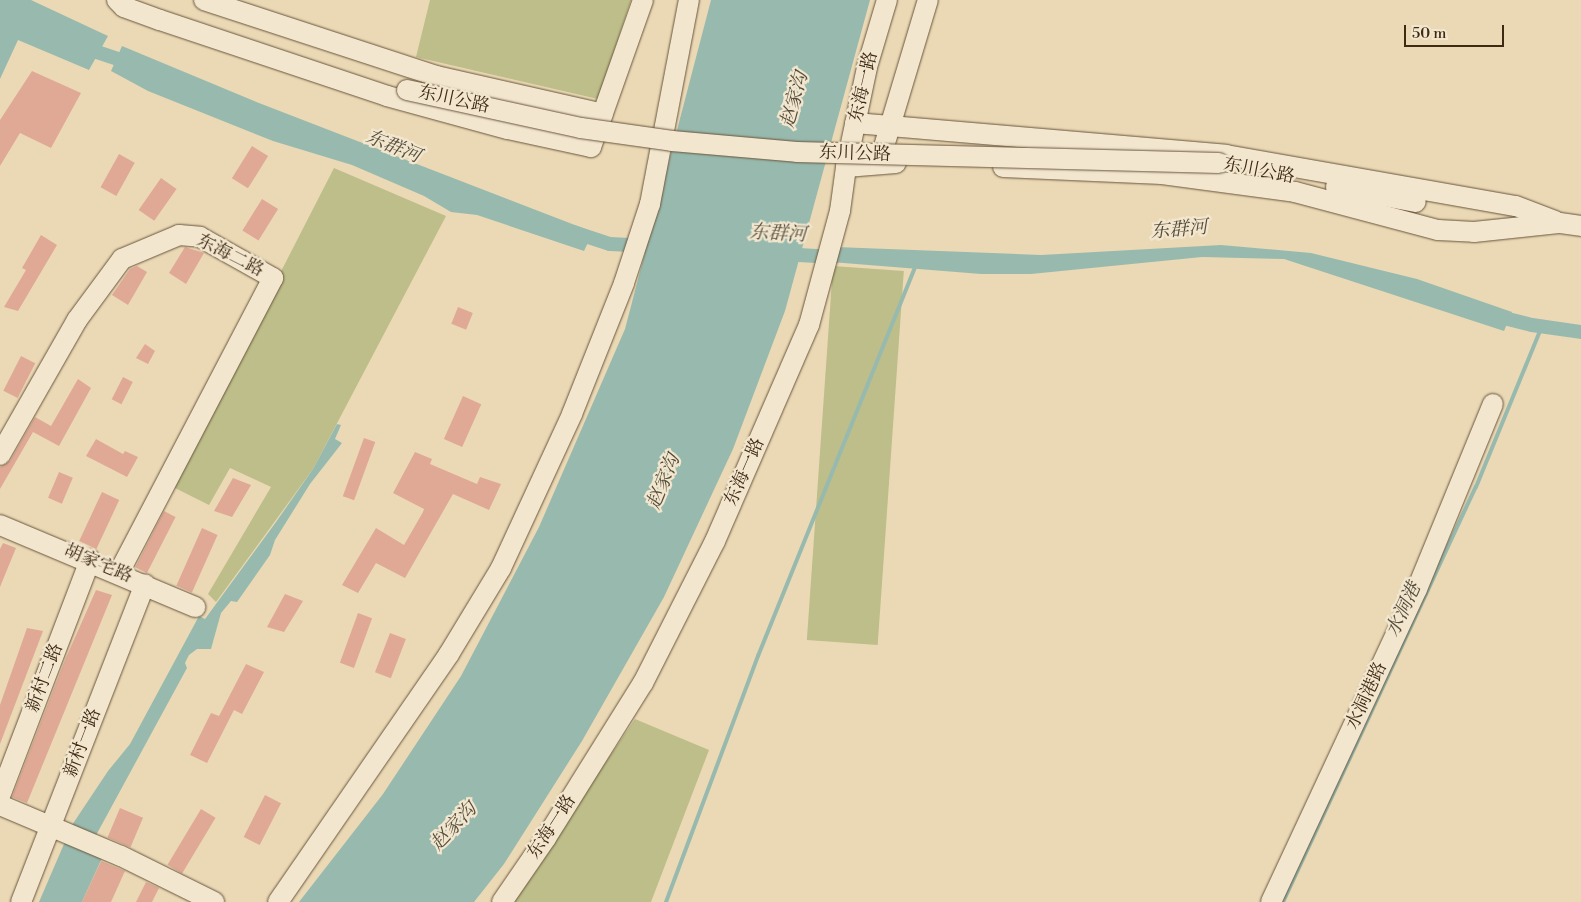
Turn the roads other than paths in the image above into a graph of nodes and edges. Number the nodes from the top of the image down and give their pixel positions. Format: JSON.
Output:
{"nodes":[{"id":1,"x":117,"y":0,"type":"edge"},
{"id":2,"x":143,"y":0,"type":"edge"},
{"id":3,"x":204,"y":0,"type":"edge"},
{"id":4,"x":644,"y":0,"type":"edge"},
{"id":5,"x":689,"y":0,"type":"edge"},
{"id":6,"x":886,"y":0,"type":"edge"},
{"id":7,"x":928,"y":0,"type":"edge"},
{"id":8,"x":603,"y":114,"type":"junction"},
{"id":9,"x":855,"y":123,"type":"junction"},
{"id":10,"x":890,"y":126,"type":"junction"},
{"id":11,"x":879,"y":162,"type":"junction"},
{"id":12,"x":846,"y":167,"type":"junction"},
{"id":13,"x":1559,"y":223,"type":"junction"},
{"id":14,"x":1581,"y":226,"type":"edge"},
{"id":15,"x":1493,"y":404,"type":"dead end"},
{"id":16,"x":0,"y":455,"type":"edge"},
{"id":17,"x":0,"y":525,"type":"edge"},
{"id":18,"x":90,"y":560,"type":"junction"},
{"id":19,"x":119,"y":572,"type":"junction"},
{"id":20,"x":145,"y":584,"type":"junction"},
{"id":21,"x":195,"y":606,"type":"dead end"},
{"id":22,"x":0,"y":796,"type":"edge"},
{"id":23,"x":0,"y":805,"type":"edge"},
{"id":24,"x":50,"y":826,"type":"junction"},
{"id":25,"x":21,"y":902,"type":"edge"},
{"id":26,"x":214,"y":902,"type":"edge"},
{"id":27,"x":278,"y":902,"type":"edge"},
{"id":28,"x":502,"y":902,"type":"edge"},
{"id":29,"x":1271,"y":902,"type":"edge"}],
"edges":[{"from":1,"to":8,"type":"street"},
{"from":2,"to":13,"type":"street","name":"东川公路","bridge":true},
{"from":3,"to":8,"type":"street"},
{"from":4,"to":8,"type":"street"},
{"from":5,"to":27,"type":"street"},
{"from":6,"to":9,"type":"street","name":"东海一路"},
{"from":7,"to":10,"type":"street"},
{"from":9,"to":10,"type":"street"},
{"from":9,"to":12,"type":"street","name":"东海一路"},
{"from":10,"to":11,"type":"street"},
{"from":10,"to":13,"type":"street"},
{"from":11,"to":12,"type":"street"},
{"from":11,"to":13,"type":"street"},
{"from":12,"to":28,"type":"street","name":"东海一路"},
{"from":13,"to":14,"type":"street","name":"东川公路"},
{"from":15,"to":29,"type":"street","name":"水洞港路"},
{"from":16,"to":19,"type":"street","name":"东海二路"},
{"from":17,"to":18,"type":"street","name":"胡家宅路"},
{"from":18,"to":19,"type":"street","name":"胡家宅路"},
{"from":18,"to":22,"type":"street","name":"新村二路"},
{"from":19,"to":20,"type":"street","name":"胡家宅路"},
{"from":20,"to":21,"type":"street","name":"胡家宅路"},
{"from":20,"to":24,"type":"street","name":"新村一路"},
{"from":23,"to":24,"type":"street"},
{"from":24,"to":25,"type":"street","name":"新村一路"},
{"from":24,"to":26,"type":"street"}]}
